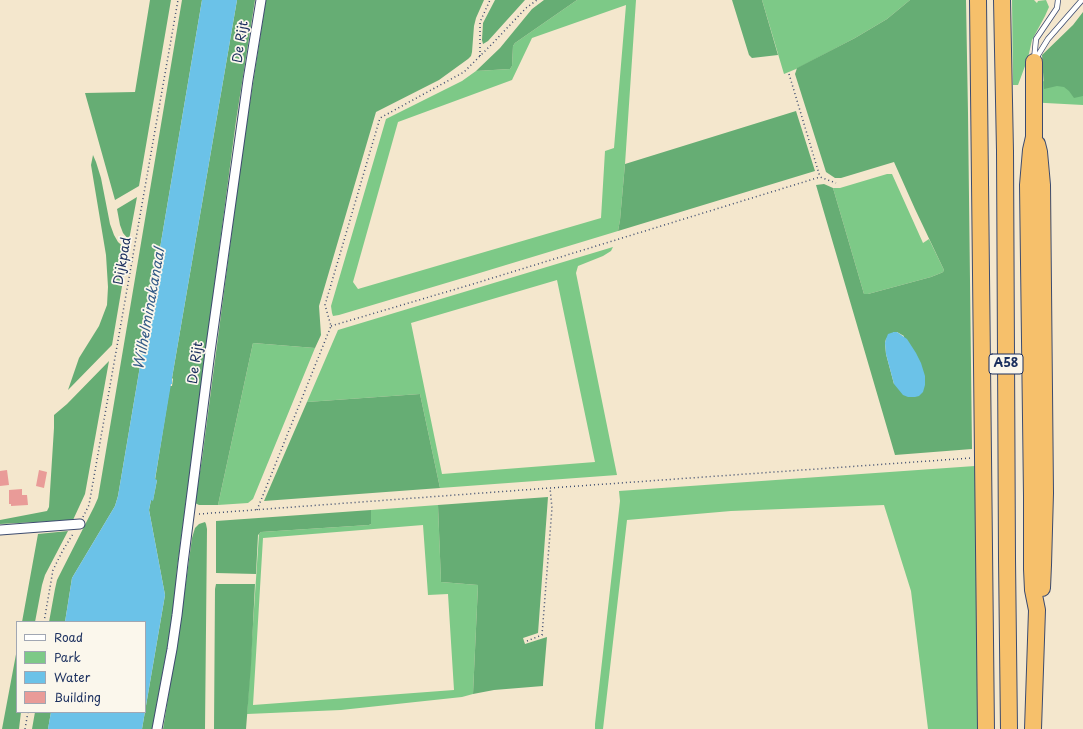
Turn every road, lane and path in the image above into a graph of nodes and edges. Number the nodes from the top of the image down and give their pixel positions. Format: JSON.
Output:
{"nodes":[{"id":1,"x":178,"y":0,"type":"edge"},
{"id":2,"x":261,"y":0,"type":"edge"},
{"id":3,"x":490,"y":0,"type":"edge"},
{"id":4,"x":537,"y":0,"type":"edge"},
{"id":5,"x":978,"y":0,"type":"edge"},
{"id":6,"x":1002,"y":0,"type":"edge"},
{"id":7,"x":1058,"y":0,"type":"edge"},
{"id":8,"x":1082,"y":0,"type":"edge"},
{"id":9,"x":480,"y":57,"type":"junction"},
{"id":10,"x":1034,"y":62,"type":"junction"},
{"id":11,"x":789,"y":74,"type":"dead end"},
{"id":12,"x":820,"y":177,"type":"junction"},
{"id":13,"x":836,"y":183,"type":"dead end"},
{"id":14,"x":331,"y":326,"type":"junction"},
{"id":15,"x":971,"y":458,"type":"dead end"},
{"id":16,"x":550,"y":488,"type":"junction"},
{"id":17,"x":257,"y":510,"type":"junction"},
{"id":18,"x":189,"y":514,"type":"junction"},
{"id":19,"x":80,"y":524,"type":"junction"},
{"id":20,"x":0,"y":530,"type":"edge"},
{"id":21,"x":44,"y":621,"type":"edge"},
{"id":22,"x":527,"y":641,"type":"dead end"},
{"id":23,"x":28,"y":713,"type":"edge"},
{"id":24,"x":26,"y":729,"type":"edge"},
{"id":25,"x":157,"y":729,"type":"edge"},
{"id":26,"x":986,"y":729,"type":"edge"},
{"id":27,"x":1009,"y":729,"type":"edge"},
{"id":28,"x":1033,"y":729,"type":"edge"}],
"edges":[{"from":1,"to":19,"type":"path","name":"Dijkpad"},
{"from":2,"to":18,"type":"street","name":"De Rijt"},
{"from":3,"to":9,"type":"path"},
{"from":4,"to":9,"type":"path"},
{"from":5,"to":26,"type":"highway","number":"A58"},
{"from":6,"to":27,"type":"highway","number":"A58"},
{"from":7,"to":10,"type":"lane","number":"A58"},
{"from":8,"to":10,"type":"lane"},
{"from":9,"to":14,"type":"path"},
{"from":10,"to":28,"type":"highway","number":"A58"},
{"from":11,"to":12,"type":"path"},
{"from":12,"to":13,"type":"path"},
{"from":12,"to":14,"type":"path"},
{"from":14,"to":17,"type":"path"},
{"from":15,"to":16,"type":"path"},
{"from":16,"to":17,"type":"path"},
{"from":16,"to":22,"type":"path"},
{"from":17,"to":18,"type":"path"},
{"from":18,"to":25,"type":"street","name":"De Rijt"},
{"from":19,"to":20,"type":"street"},
{"from":19,"to":21,"type":"path","name":"Dijkpad"},
{"from":23,"to":24,"type":"path"}]}
